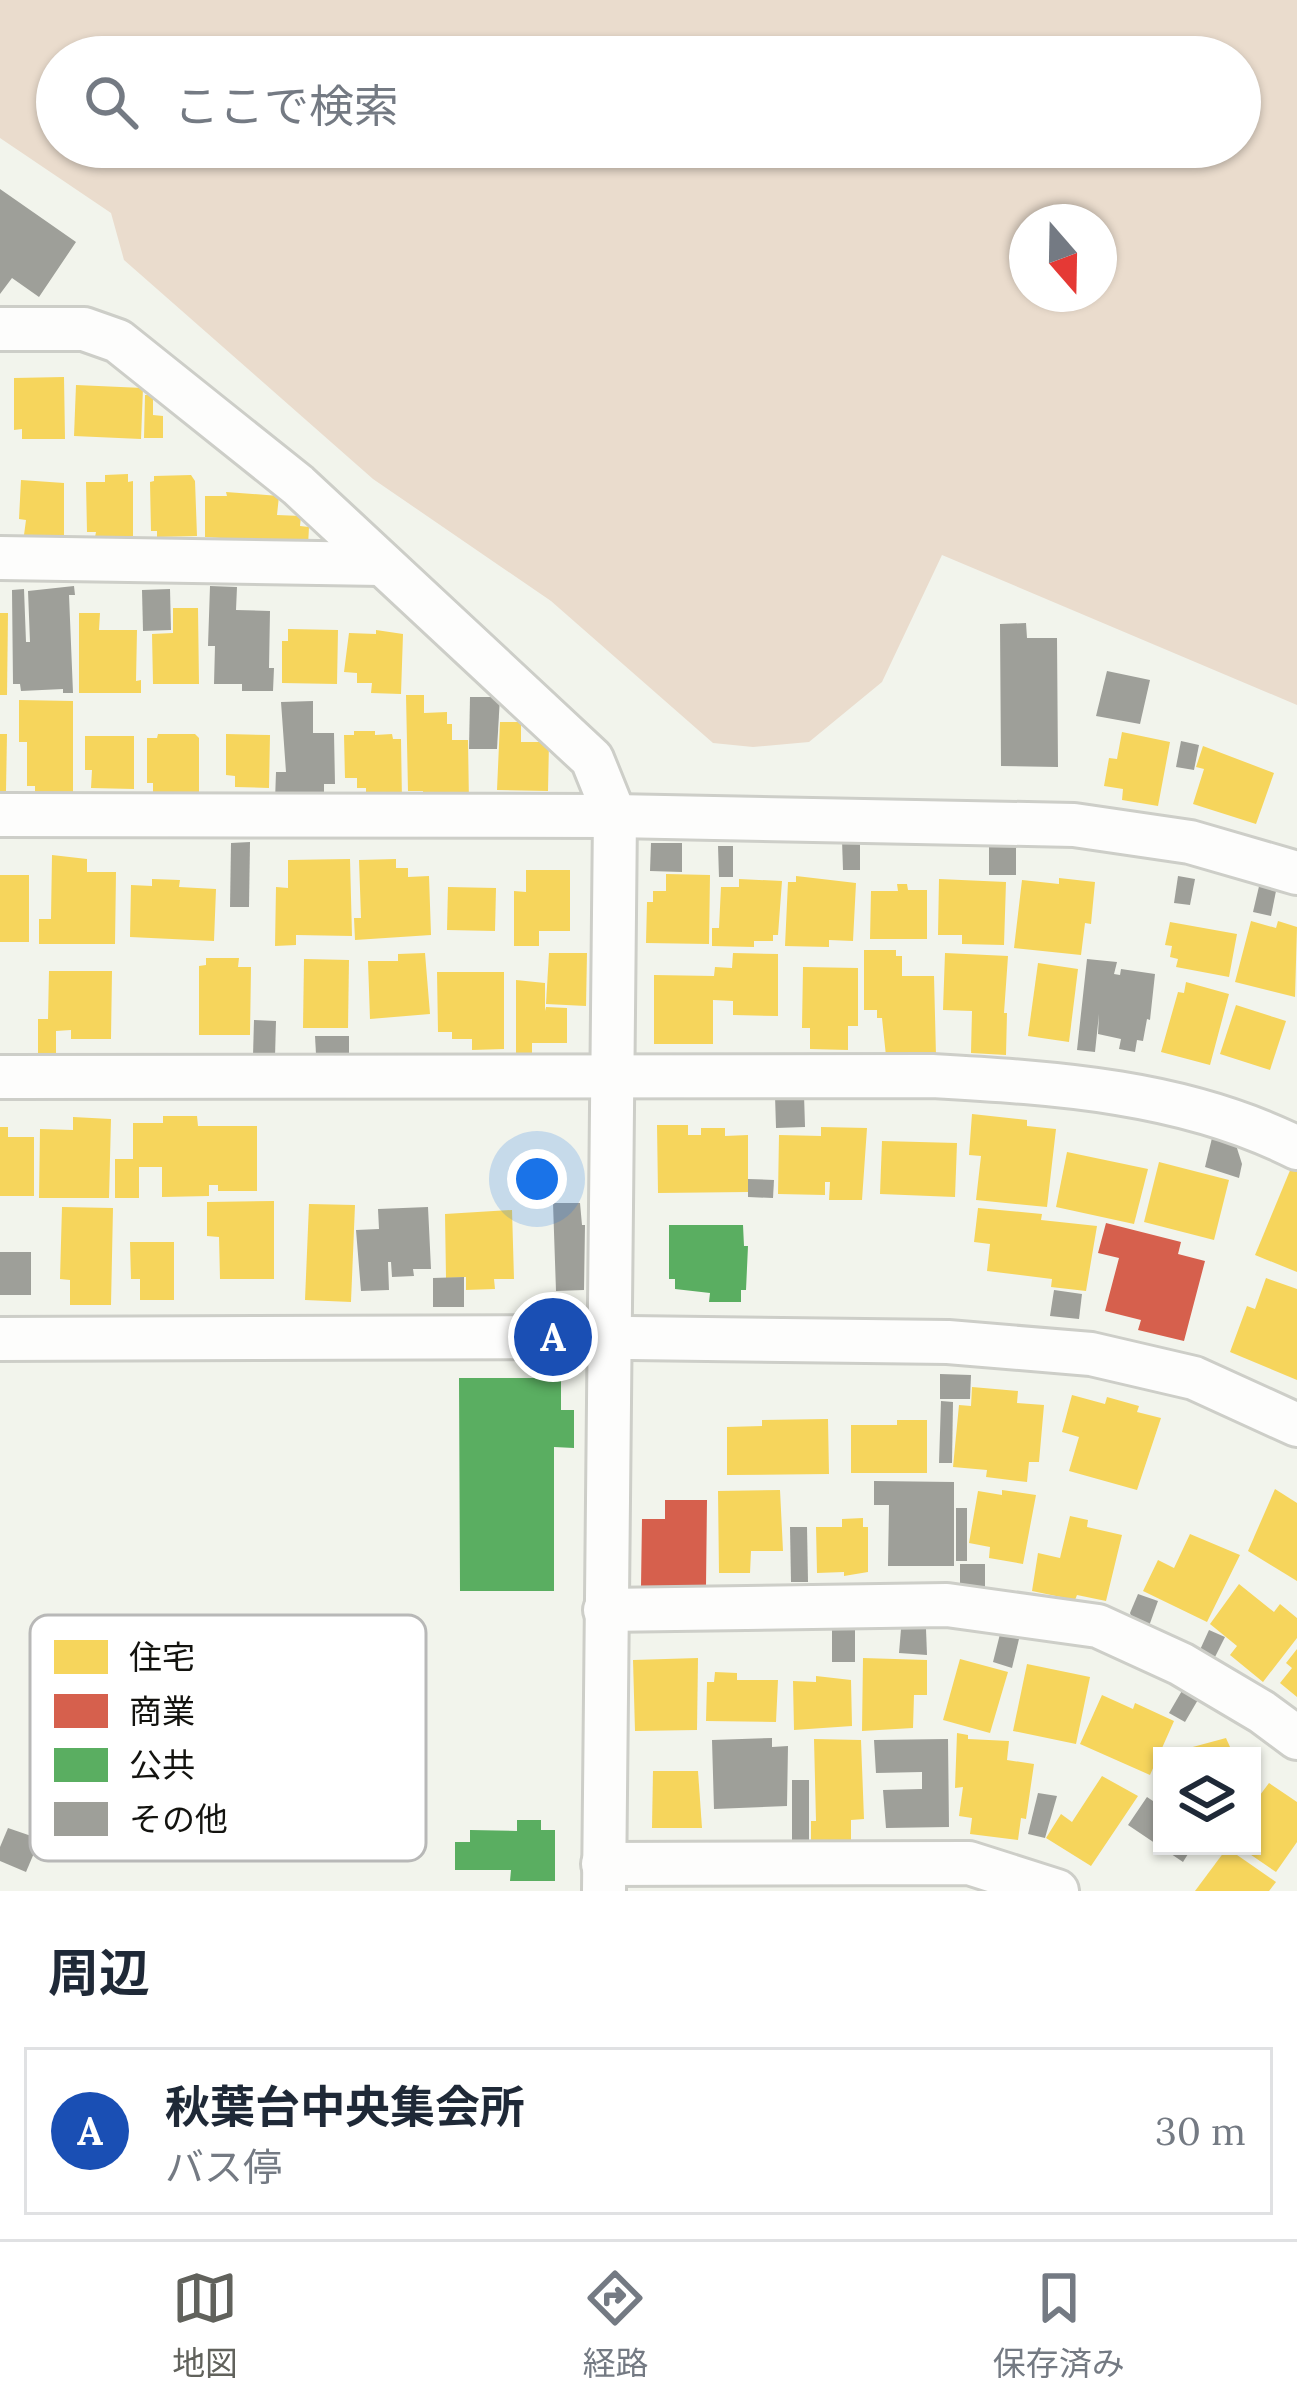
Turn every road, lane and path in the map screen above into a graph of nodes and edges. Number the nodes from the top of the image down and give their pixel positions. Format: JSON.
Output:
{"nodes":[{"id":1,"x":0,"y":329,"type":"edge"},
{"id":2,"x":0,"y":558,"type":"edge"},
{"id":3,"x":382,"y":564,"type":"junction"},
{"id":4,"x":0,"y":815,"type":"edge"},
{"id":5,"x":615,"y":816,"type":"junction"},
{"id":6,"x":1297,"y":874,"type":"edge"},
{"id":7,"x":613,"y":1075,"type":"junction"},
{"id":8,"x":0,"y":1077,"type":"edge"},
{"id":9,"x":1297,"y":1148,"type":"edge"},
{"id":10,"x":0,"y":1339,"type":"edge"},
{"id":11,"x":608,"y":1340,"type":"junction"},
{"id":12,"x":1297,"y":1425,"type":"edge"},
{"id":13,"x":605,"y":1610,"type":"junction"},
{"id":14,"x":1297,"y":1738,"type":"edge"},
{"id":15,"x":603,"y":1877,"type":"edge"},
{"id":16,"x":1058,"y":1891,"type":"edge"}],
"edges":[{"from":1,"to":3,"type":"street"},
{"from":2,"to":3,"type":"street"},
{"from":3,"to":5,"type":"street"},
{"from":4,"to":5,"type":"street"},
{"from":5,"to":6,"type":"street"},
{"from":5,"to":7,"type":"street"},
{"from":7,"to":8,"type":"street"},
{"from":7,"to":9,"type":"street"},
{"from":7,"to":11,"type":"street"},
{"from":10,"to":11,"type":"street"},
{"from":11,"to":12,"type":"street"},
{"from":11,"to":13,"type":"street"},
{"from":13,"to":14,"type":"street"},
{"from":13,"to":15,"type":"street"},
{"from":15,"to":16,"type":"street"}]}
